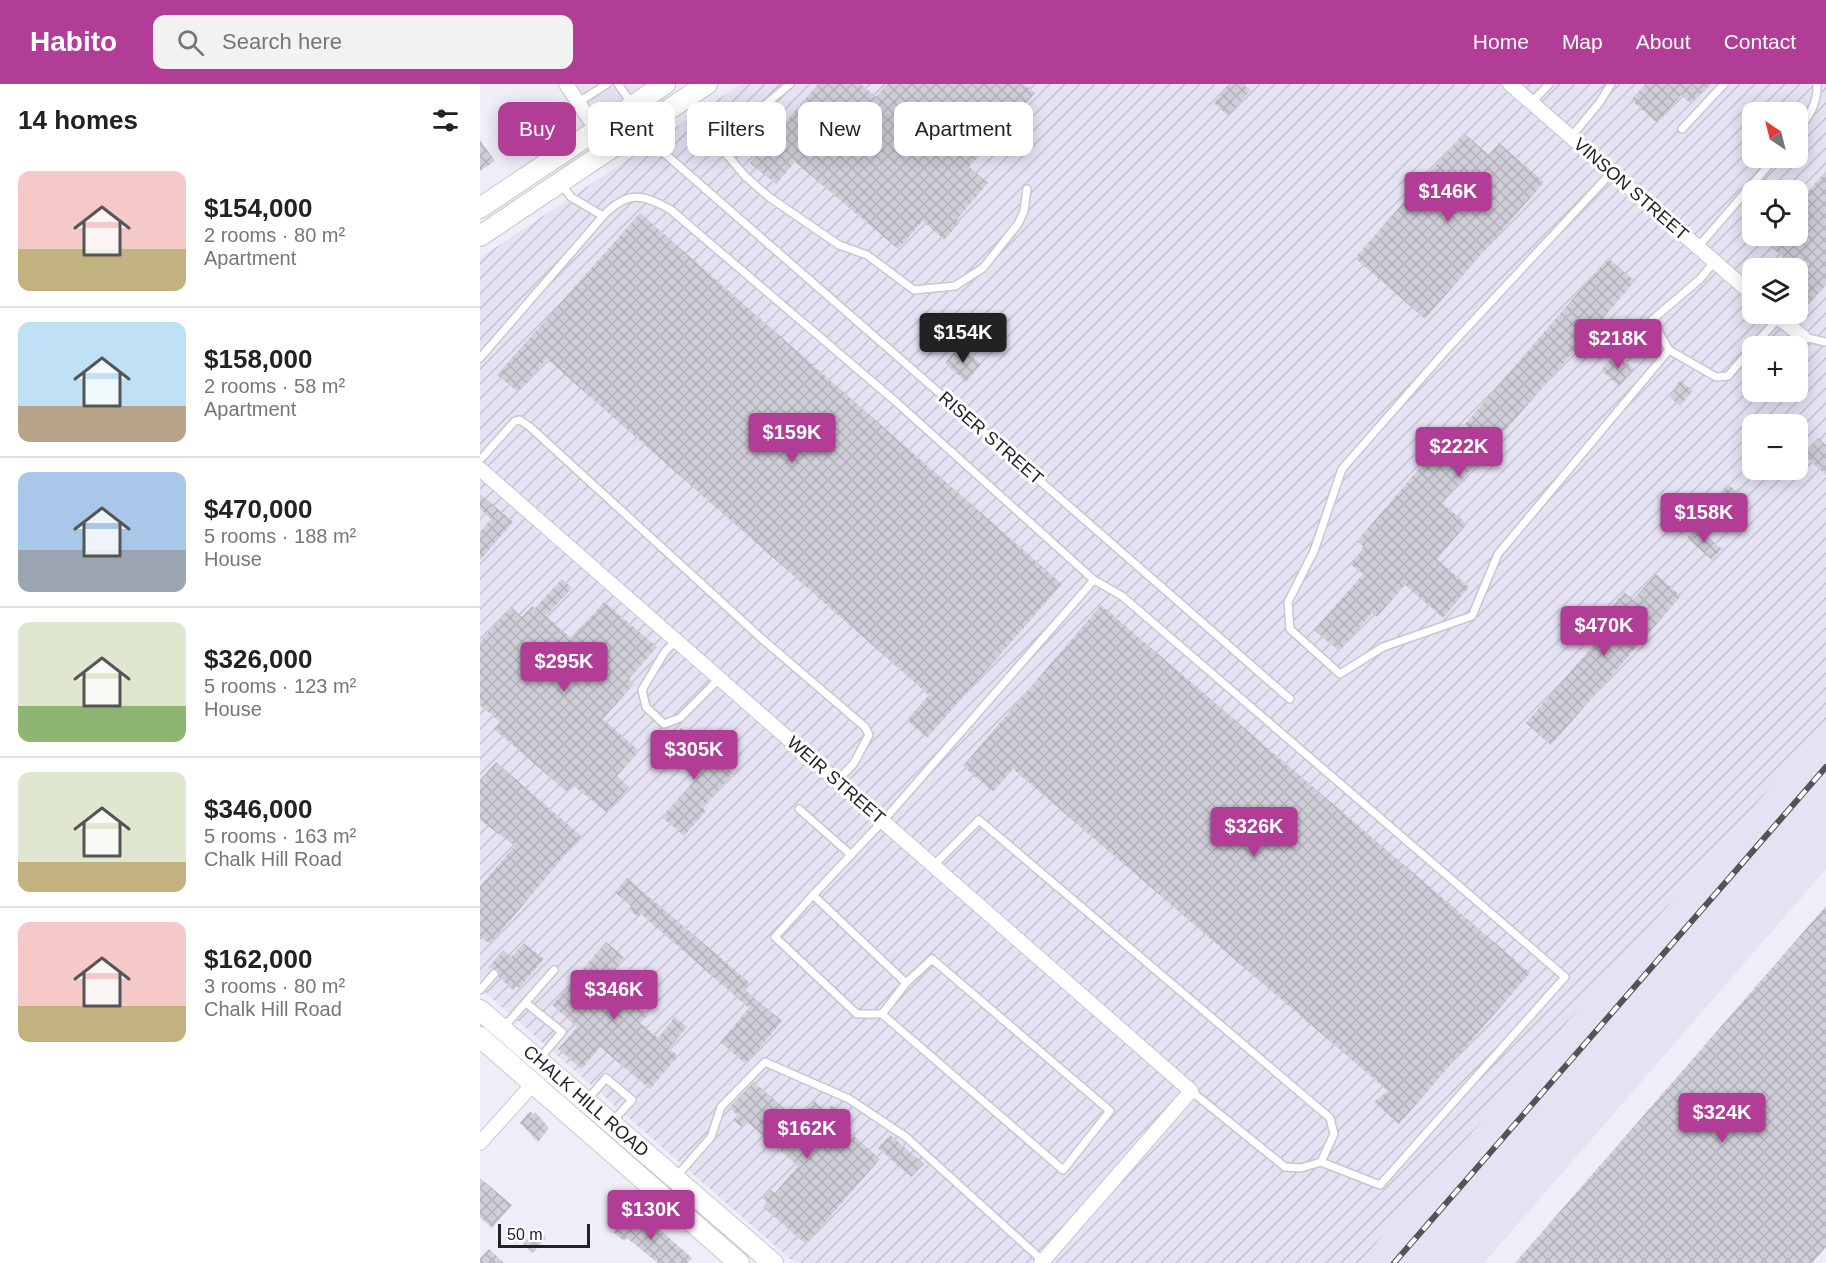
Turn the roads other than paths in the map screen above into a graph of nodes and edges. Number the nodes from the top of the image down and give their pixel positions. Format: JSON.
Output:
{"nodes":[{"id":1,"x":566,"y":84,"type":"edge"},
{"id":2,"x":607,"y":84,"type":"edge"},
{"id":3,"x":618,"y":84,"type":"edge"},
{"id":4,"x":665,"y":84,"type":"edge"},
{"id":5,"x":790,"y":84,"type":"edge"},
{"id":6,"x":1510,"y":84,"type":"edge"},
{"id":7,"x":1549,"y":84,"type":"edge"},
{"id":8,"x":1611,"y":84,"type":"edge"},
{"id":9,"x":1724,"y":84,"type":"edge"},
{"id":10,"x":1816,"y":84,"type":"edge"},
{"id":11,"x":694,"y":90,"type":"edge"},
{"id":12,"x":579,"y":102,"type":"junction"},
{"id":13,"x":631,"y":102,"type":"edge"},
{"id":14,"x":638,"y":102,"type":"edge"},
{"id":15,"x":768,"y":102,"type":"edge"},
{"id":16,"x":1532,"y":102,"type":"junction"},
{"id":17,"x":675,"y":104,"type":"edge"},
{"id":18,"x":588,"y":116,"type":"edge"},
{"id":19,"x":1808,"y":118,"type":"edge"},
{"id":20,"x":1682,"y":129,"type":"dead end"},
{"id":21,"x":588,"y":136,"type":"edge"},
{"id":22,"x":1571,"y":136,"type":"junction"},
{"id":23,"x":599,"y":156,"type":"edge"},
{"id":24,"x":668,"y":156,"type":"edge"},
{"id":25,"x":728,"y":156,"type":"edge"},
{"id":26,"x":1766,"y":168,"type":"edge"},
{"id":27,"x":1612,"y":172,"type":"junction"},
{"id":28,"x":560,"y":182,"type":"junction"},
{"id":29,"x":1027,"y":189,"type":"dead end"},
{"id":30,"x":480,"y":208,"type":"edge"},
{"id":31,"x":603,"y":216,"type":"junction"},
{"id":32,"x":480,"y":236,"type":"edge"},
{"id":33,"x":1698,"y":247,"type":"junction"},
{"id":34,"x":1714,"y":262,"type":"junction"},
{"id":35,"x":1742,"y":286,"type":"edge"},
{"id":36,"x":1786,"y":324,"type":"edge"},
{"id":37,"x":1802,"y":336,"type":"edge"},
{"id":38,"x":1808,"y":338,"type":"edge"},
{"id":39,"x":1826,"y":342,"type":"edge"},
{"id":40,"x":1670,"y":350,"type":"junction"},
{"id":41,"x":480,"y":358,"type":"edge"},
{"id":42,"x":1742,"y":360,"type":"edge"},
{"id":43,"x":480,"y":460,"type":"edge"},
{"id":44,"x":480,"y":469,"type":"edge"},
{"id":45,"x":1094,"y":580,"type":"junction"},
{"id":46,"x":675,"y":641,"type":"junction"},
{"id":47,"x":719,"y":679,"type":"junction"},
{"id":48,"x":1290,"y":699,"type":"dead end"},
{"id":49,"x":838,"y":780,"type":"junction"},
{"id":50,"x":799,"y":809,"type":"dead end"},
{"id":51,"x":884,"y":820,"type":"junction"},
{"id":52,"x":850,"y":854,"type":"junction"},
{"id":53,"x":934,"y":865,"type":"junction"},
{"id":54,"x":813,"y":894,"type":"junction"},
{"id":55,"x":554,"y":970,"type":"dead end"},
{"id":56,"x":494,"y":974,"type":"dead end"},
{"id":57,"x":906,"y":983,"type":"junction"},
{"id":58,"x":480,"y":990,"type":"edge"},
{"id":59,"x":525,"y":1003,"type":"junction"},
{"id":60,"x":480,"y":1010,"type":"edge"},
{"id":61,"x":882,"y":1014,"type":"junction"},
{"id":62,"x":502,"y":1029,"type":"junction"},
{"id":63,"x":484,"y":1041,"type":"edge"},
{"id":64,"x":539,"y":1060,"type":"junction"},
{"id":65,"x":533,"y":1083,"type":"junction"},
{"id":66,"x":1191,"y":1092,"type":"junction"},
{"id":67,"x":587,"y":1101,"type":"junction"},
{"id":68,"x":611,"y":1123,"type":"junction"},
{"id":69,"x":480,"y":1143,"type":"edge"},
{"id":70,"x":1321,"y":1162,"type":"junction"},
{"id":71,"x":675,"y":1179,"type":"junction"},
{"id":72,"x":660,"y":1195,"type":"junction"},
{"id":73,"x":1042,"y":1262,"type":"edge"},
{"id":74,"x":739,"y":1263,"type":"edge"},
{"id":75,"x":772,"y":1263,"type":"edge"}],
"edges":[{"from":1,"to":12,"type":"street"},
{"from":2,"to":12,"type":"lane"},
{"from":3,"to":13,"type":"lane"},
{"from":4,"to":14,"type":"street"},
{"from":5,"to":15,"type":"lane"},
{"from":6,"to":16,"type":"street","name":"VINSON STREET"},
{"from":7,"to":16,"type":"lane"},
{"from":8,"to":22,"type":"lane"},
{"from":9,"to":20,"type":"lane"},
{"from":10,"to":19,"type":"lane"},
{"from":11,"to":17,"type":"street"},
{"from":12,"to":18,"type":"street"},
{"from":16,"to":22,"type":"street","name":"VINSON STREET"},
{"from":21,"to":30,"type":"street"},
{"from":22,"to":27,"type":"street","name":"VINSON STREET"},
{"from":23,"to":28,"type":"street"},
{"from":24,"to":48,"type":"lane","name":"RISER STREET"},
{"from":25,"to":29,"type":"lane"},
{"from":26,"to":33,"type":"lane"},
{"from":27,"to":33,"type":"street","name":"VINSON STREET"},
{"from":27,"to":40,"type":"lane"},
{"from":28,"to":31,"type":"lane"},
{"from":28,"to":32,"type":"street"},
{"from":31,"to":41,"type":"lane"},
{"from":31,"to":45,"type":"lane"},
{"from":33,"to":34,"type":"street","name":"VINSON STREET"},
{"from":34,"to":35,"type":"street","name":"VINSON STREET"},
{"from":34,"to":40,"type":"lane"},
{"from":36,"to":37,"type":"street"},
{"from":38,"to":39,"type":"lane"},
{"from":40,"to":42,"type":"lane"},
{"from":43,"to":49,"type":"lane"},
{"from":44,"to":46,"type":"street","name":"WEIR STREET"},
{"from":45,"to":51,"type":"lane"},
{"from":45,"to":70,"type":"lane"},
{"from":46,"to":47,"type":"street","name":"WEIR STREET"},
{"from":46,"to":47,"type":"lane"},
{"from":47,"to":49,"type":"street","name":"WEIR STREET"},
{"from":49,"to":51,"type":"street","name":"WEIR STREET"},
{"from":50,"to":52,"type":"lane"},
{"from":51,"to":52,"type":"lane"},
{"from":51,"to":53,"type":"street","name":"WEIR STREET"},
{"from":52,"to":54,"type":"lane"},
{"from":53,"to":66,"type":"street","name":"WEIR STREET"},
{"from":53,"to":70,"type":"lane"},
{"from":54,"to":57,"type":"lane"},
{"from":54,"to":61,"type":"lane"},
{"from":55,"to":59,"type":"lane"},
{"from":56,"to":58,"type":"lane"},
{"from":57,"to":61,"type":"lane"},
{"from":57,"to":61,"type":"lane"},
{"from":59,"to":62,"type":"lane"},
{"from":59,"to":64,"type":"lane"},
{"from":60,"to":62,"type":"street","name":"CHALK HILL ROAD"},
{"from":62,"to":63,"type":"street"},
{"from":62,"to":64,"type":"street","name":"CHALK HILL ROAD"},
{"from":63,"to":65,"type":"street","name":"CHALK HILL ROAD"},
{"from":64,"to":67,"type":"street","name":"CHALK HILL ROAD"},
{"from":65,"to":69,"type":"street"},
{"from":65,"to":72,"type":"street","name":"CHALK HILL ROAD"},
{"from":66,"to":70,"type":"lane"},
{"from":66,"to":73,"type":"street"},
{"from":67,"to":68,"type":"street","name":"CHALK HILL ROAD"},
{"from":67,"to":68,"type":"lane"},
{"from":68,"to":71,"type":"street","name":"CHALK HILL ROAD"},
{"from":71,"to":72,"type":"street"},
{"from":71,"to":73,"type":"lane"},
{"from":71,"to":75,"type":"street","name":"CHALK HILL ROAD"},
{"from":72,"to":74,"type":"street","name":"CHALK HILL ROAD"}]}
